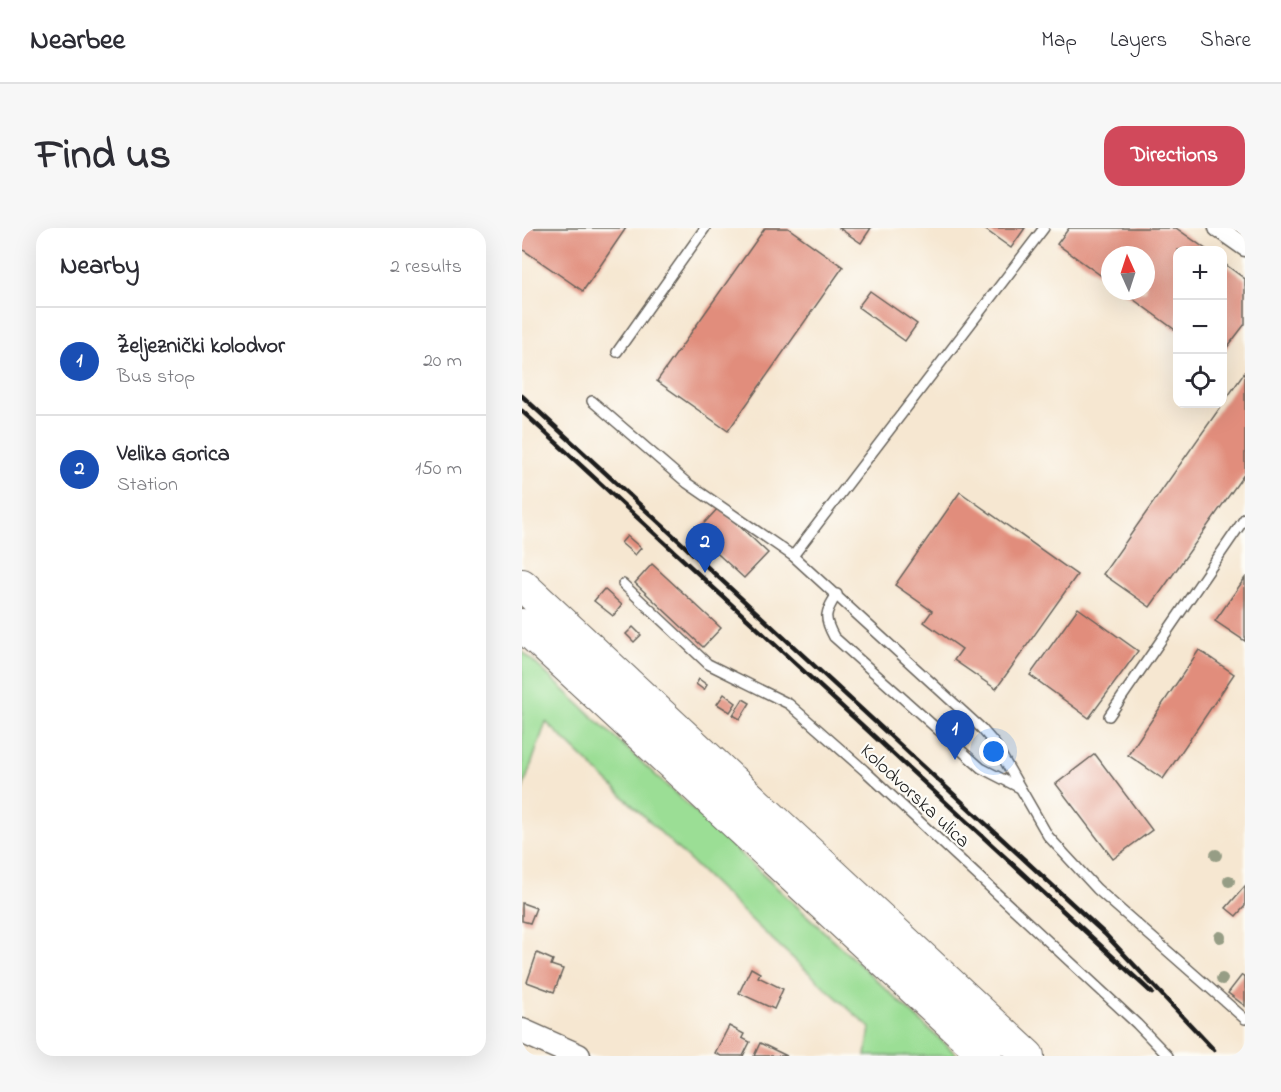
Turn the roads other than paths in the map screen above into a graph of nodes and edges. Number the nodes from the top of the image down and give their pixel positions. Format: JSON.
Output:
{"nodes":[{"id":1,"x":1044,"y":228,"type":"edge"},
{"id":2,"x":1218,"y":228,"type":"edge"},
{"id":3,"x":700,"y":230,"type":"edge"},
{"id":4,"x":1245,"y":247,"type":"edge"},
{"id":5,"x":617,"y":352,"type":"dead end"},
{"id":6,"x":592,"y":401,"type":"dead end"},
{"id":7,"x":1245,"y":518,"type":"edge"},
{"id":8,"x":793,"y":556,"type":"junction"},
{"id":9,"x":623,"y":584,"type":"dead end"},
{"id":10,"x":522,"y":585,"type":"edge"},
{"id":11,"x":837,"y":594,"type":"junction"},
{"id":12,"x":522,"y":625,"type":"edge"},
{"id":13,"x":1109,"y":716,"type":"dead end"},
{"id":14,"x":1018,"y":787,"type":"junction"},
{"id":15,"x":1245,"y":1019,"type":"edge"},
{"id":16,"x":522,"y":1031,"type":"edge"},
{"id":17,"x":578,"y":1056,"type":"edge"},
{"id":18,"x":986,"y":1056,"type":"edge"},
{"id":19,"x":1028,"y":1056,"type":"edge"},
{"id":20,"x":1168,"y":1056,"type":"edge"}],
"edges":[{"from":1,"to":8,"type":"lane"},
{"from":2,"to":4,"type":"street"},
{"from":3,"to":5,"type":"lane"},
{"from":6,"to":8,"type":"lane"},
{"from":7,"to":13,"type":"lane"},
{"from":8,"to":11,"type":"lane"},
{"from":9,"to":20,"type":"lane","name":"Kolodvorska ulica"},
{"from":10,"to":19,"type":"highway"},
{"from":11,"to":14,"type":"lane"},
{"from":11,"to":14,"type":"lane"},
{"from":12,"to":18,"type":"highway"},
{"from":14,"to":15,"type":"lane"},
{"from":16,"to":17,"type":"street"}]}
